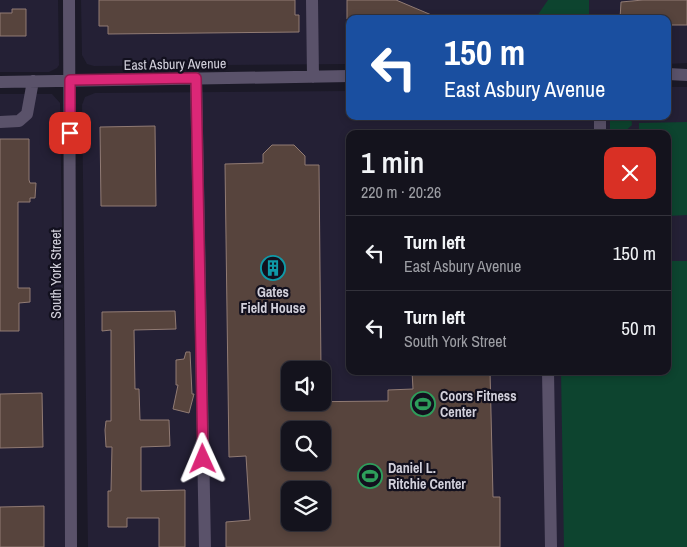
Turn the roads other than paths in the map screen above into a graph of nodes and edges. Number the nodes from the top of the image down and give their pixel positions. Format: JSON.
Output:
{"nodes":[{"id":1,"x":69,"y":0,"type":"edge"},
{"id":2,"x":312,"y":0,"type":"edge"},
{"id":3,"x":671,"y":74,"type":"edge"},
{"id":4,"x":687,"y":75,"type":"edge"},
{"id":5,"x":346,"y":76,"type":"edge"},
{"id":6,"x":313,"y":77,"type":"junction"},
{"id":7,"x":196,"y":78,"type":"junction"},
{"id":8,"x":70,"y":80,"type":"junction"},
{"id":9,"x":33,"y":81,"type":"junction"},
{"id":10,"x":0,"y":82,"type":"edge"},
{"id":11,"x":0,"y":122,"type":"edge"},
{"id":12,"x":548,"y":375,"type":"edge"},
{"id":13,"x":71,"y":547,"type":"edge"},
{"id":14,"x":205,"y":547,"type":"edge"},
{"id":15,"x":551,"y":547,"type":"edge"}],
"edges":[{"from":1,"to":8,"type":"street","name":"South York Street"},
{"from":2,"to":6,"type":"street"},
{"from":3,"to":4,"type":"street"},
{"from":5,"to":6,"type":"street","name":"East Asbury Avenue"},
{"from":6,"to":7,"type":"street","name":"East Asbury Avenue"},
{"from":7,"to":8,"type":"street","name":"East Asbury Avenue"},
{"from":7,"to":14,"type":"street"},
{"from":8,"to":9,"type":"street","name":"East Asbury Avenue"},
{"from":8,"to":13,"type":"street","name":"South York Street"},
{"from":9,"to":10,"type":"street","name":"East Asbury Avenue"},
{"from":9,"to":11,"type":"street"},
{"from":12,"to":15,"type":"street"}]}
